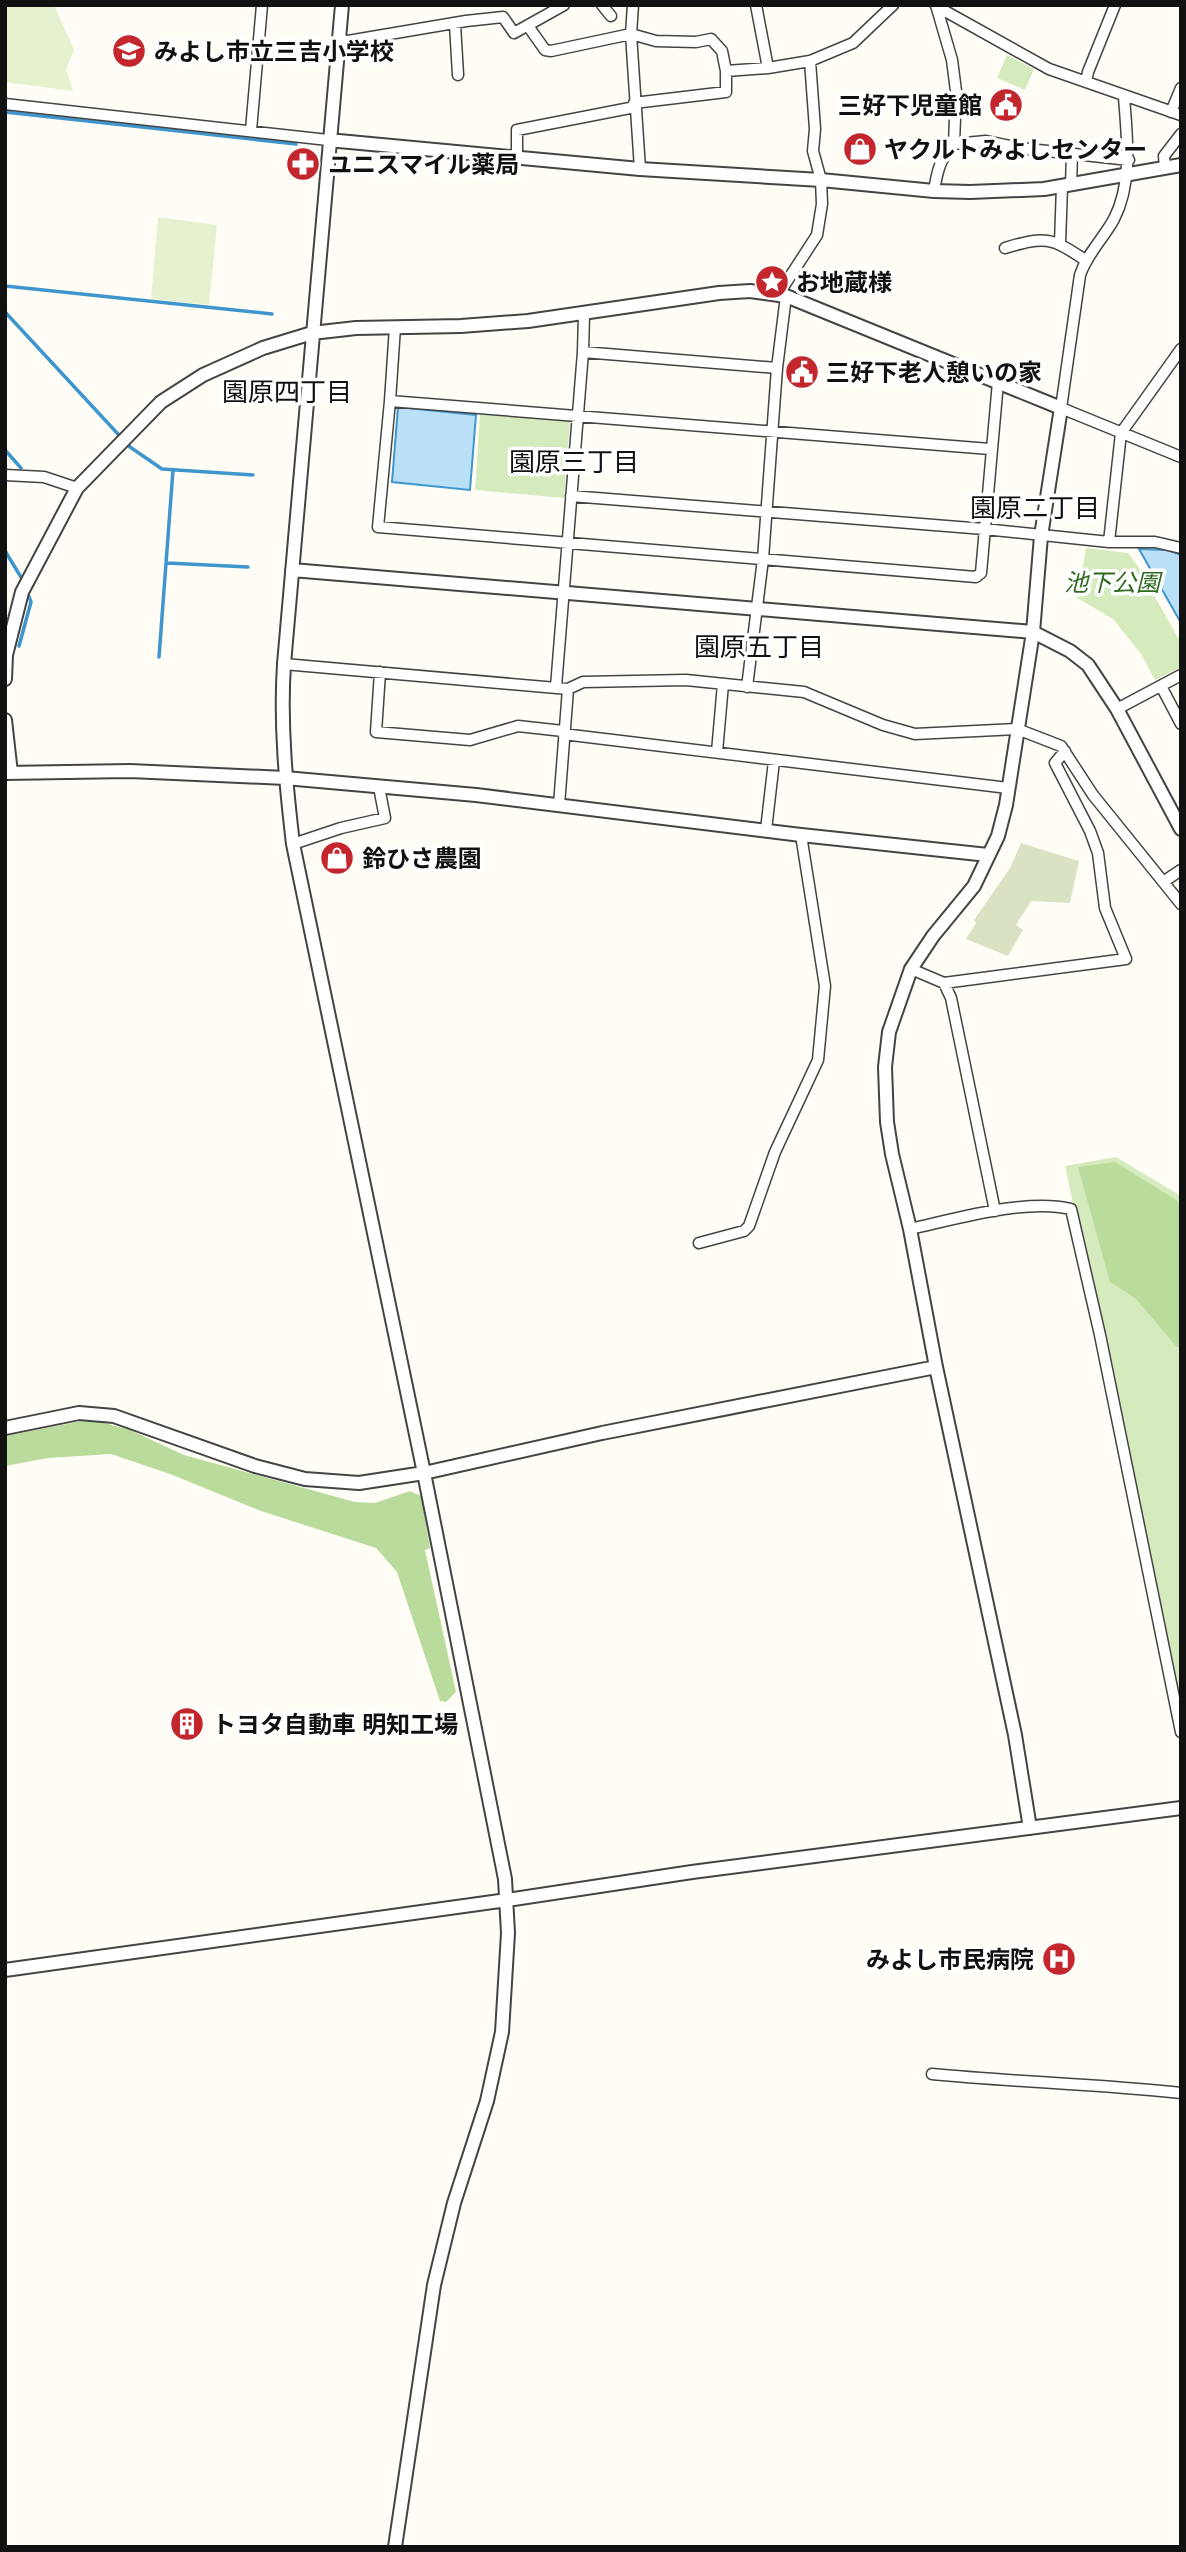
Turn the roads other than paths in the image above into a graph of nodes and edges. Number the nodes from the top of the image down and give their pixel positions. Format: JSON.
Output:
{"nodes":[{"id":1,"x":262,"y":5,"type":"edge"},
{"id":2,"x":342,"y":5,"type":"edge"},
{"id":3,"x":564,"y":5,"type":"edge"},
{"id":4,"x":602,"y":5,"type":"edge"},
{"id":5,"x":633,"y":5,"type":"edge"},
{"id":6,"x":756,"y":5,"type":"edge"},
{"id":7,"x":893,"y":5,"type":"edge"},
{"id":8,"x":1115,"y":5,"type":"edge"},
{"id":9,"x":935,"y":6,"type":"edge"},
{"id":10,"x":611,"y":16,"type":"dead end"},
{"id":11,"x":455,"y":24,"type":"junction"},
{"id":12,"x":528,"y":26,"type":"junction"},
{"id":13,"x":631,"y":34,"type":"junction"},
{"id":14,"x":339,"y":40,"type":"junction"},
{"id":15,"x":810,"y":61,"type":"junction"},
{"id":16,"x":768,"y":68,"type":"junction"},
{"id":17,"x":726,"y":71,"type":"junction"},
{"id":18,"x":458,"y":75,"type":"dead end"},
{"id":19,"x":1086,"y":82,"type":"junction"},
{"id":20,"x":1181,"y":88,"type":"edge"},
{"id":21,"x":1124,"y":97,"type":"junction"},
{"id":22,"x":5,"y":104,"type":"edge"},
{"id":23,"x":635,"y":105,"type":"junction"},
{"id":24,"x":1176,"y":114,"type":"edge"},
{"id":25,"x":251,"y":130,"type":"junction"},
{"id":26,"x":1181,"y":134,"type":"edge"},
{"id":27,"x":328,"y":140,"type":"junction"},
{"id":28,"x":954,"y":144,"type":"junction"},
{"id":29,"x":1072,"y":154,"type":"junction"},
{"id":30,"x":517,"y":159,"type":"junction"},
{"id":31,"x":1129,"y":160,"type":"junction"},
{"id":32,"x":1181,"y":165,"type":"edge"},
{"id":33,"x":1165,"y":167,"type":"junction"},
{"id":34,"x":640,"y":169,"type":"junction"},
{"id":35,"x":1125,"y":175,"type":"junction"},
{"id":36,"x":821,"y":180,"type":"junction"},
{"id":37,"x":1067,"y":185,"type":"junction"},
{"id":38,"x":934,"y":191,"type":"junction"},
{"id":39,"x":1060,"y":243,"type":"junction"},
{"id":40,"x":1005,"y":247,"type":"dead end"},
{"id":41,"x":1085,"y":260,"type":"junction"},
{"id":42,"x":782,"y":295,"type":"junction"},
{"id":43,"x":584,"y":315,"type":"junction"},
{"id":44,"x":395,"y":327,"type":"junction"},
{"id":45,"x":312,"y":333,"type":"junction"},
{"id":46,"x":1181,"y":349,"type":"edge"},
{"id":47,"x":583,"y":352,"type":"junction"},
{"id":48,"x":777,"y":368,"type":"junction"},
{"id":49,"x":998,"y":382,"type":"junction"},
{"id":50,"x":390,"y":401,"type":"junction"},
{"id":51,"x":1061,"y":408,"type":"junction"},
{"id":52,"x":577,"y":416,"type":"junction"},
{"id":53,"x":772,"y":432,"type":"junction"},
{"id":54,"x":1121,"y":433,"type":"junction"},
{"id":55,"x":990,"y":450,"type":"junction"},
{"id":56,"x":1181,"y":457,"type":"edge"},
{"id":57,"x":5,"y":475,"type":"edge"},
{"id":58,"x":77,"y":488,"type":"junction"},
{"id":59,"x":571,"y":496,"type":"junction"},
{"id":60,"x":767,"y":510,"type":"junction"},
{"id":61,"x":984,"y":529,"type":"junction"},
{"id":62,"x":1041,"y":536,"type":"junction"},
{"id":63,"x":567,"y":542,"type":"junction"},
{"id":64,"x":1110,"y":542,"type":"junction"},
{"id":65,"x":1181,"y":548,"type":"edge"},
{"id":66,"x":763,"y":559,"type":"junction"},
{"id":67,"x":292,"y":570,"type":"junction"},
{"id":68,"x":563,"y":591,"type":"junction"},
{"id":69,"x":757,"y":609,"type":"junction"},
{"id":70,"x":1033,"y":632,"type":"junction"},
{"id":71,"x":284,"y":664,"type":"junction"},
{"id":72,"x":380,"y":672,"type":"junction"},
{"id":73,"x":1181,"y":675,"type":"edge"},
{"id":74,"x":5,"y":679,"type":"edge"},
{"id":75,"x":723,"y":684,"type":"junction"},
{"id":76,"x":1161,"y":686,"type":"junction"},
{"id":77,"x":556,"y":687,"type":"junction"},
{"id":78,"x":747,"y":687,"type":"junction"},
{"id":79,"x":568,"y":689,"type":"junction"},
{"id":80,"x":1117,"y":709,"type":"junction"},
{"id":81,"x":5,"y":720,"type":"edge"},
{"id":82,"x":1181,"y":723,"type":"edge"},
{"id":83,"x":1017,"y":729,"type":"junction"},
{"id":84,"x":563,"y":732,"type":"junction"},
{"id":85,"x":1065,"y":751,"type":"junction"},
{"id":86,"x":717,"y":752,"type":"junction"},
{"id":87,"x":774,"y":761,"type":"junction"},
{"id":88,"x":8,"y":773,"type":"edge"},
{"id":89,"x":285,"y":778,"type":"junction"},
{"id":90,"x":379,"y":787,"type":"junction"},
{"id":91,"x":1008,"y":788,"type":"junction"},
{"id":92,"x":559,"y":805,"type":"junction"},
{"id":93,"x":1181,"y":829,"type":"edge"},
{"id":94,"x":766,"y":830,"type":"junction"},
{"id":95,"x":802,"y":835,"type":"junction"},
{"id":96,"x":293,"y":844,"type":"junction"},
{"id":97,"x":988,"y":855,"type":"junction"},
{"id":98,"x":1181,"y":870,"type":"edge"},
{"id":99,"x":1163,"y":882,"type":"junction"},
{"id":100,"x":1181,"y":904,"type":"edge"},
{"id":101,"x":911,"y":969,"type":"junction"},
{"id":102,"x":944,"y":983,"type":"junction"},
{"id":103,"x":995,"y":1211,"type":"junction"},
{"id":104,"x":911,"y":1228,"type":"junction"},
{"id":105,"x":699,"y":1243,"type":"dead end"},
{"id":106,"x":936,"y":1367,"type":"junction"},
{"id":107,"x":5,"y":1429,"type":"edge"},
{"id":108,"x":424,"y":1473,"type":"junction"},
{"id":109,"x":1181,"y":1732,"type":"edge"},
{"id":110,"x":1181,"y":1808,"type":"edge"},
{"id":111,"x":1030,"y":1828,"type":"junction"},
{"id":112,"x":507,"y":1900,"type":"junction"},
{"id":113,"x":5,"y":1970,"type":"edge"},
{"id":114,"x":932,"y":2074,"type":"dead end"},
{"id":115,"x":1181,"y":2093,"type":"edge"},
{"id":116,"x":395,"y":2547,"type":"edge"}],
"edges":[{"from":1,"to":25,"type":"street"},
{"from":2,"to":14,"type":"street"},
{"from":3,"to":12,"type":"street"},
{"from":4,"to":10,"type":"street"},
{"from":5,"to":13,"type":"street"},
{"from":6,"to":16,"type":"street"},
{"from":7,"to":15,"type":"street"},
{"from":8,"to":19,"type":"street"},
{"from":9,"to":19,"type":"street"},
{"from":9,"to":28,"type":"street"},
{"from":11,"to":12,"type":"street"},
{"from":11,"to":14,"type":"street"},
{"from":11,"to":18,"type":"street"},
{"from":12,"to":13,"type":"street"},
{"from":13,"to":17,"type":"street"},
{"from":13,"to":23,"type":"street"},
{"from":14,"to":27,"type":"street"},
{"from":15,"to":16,"type":"street"},
{"from":15,"to":36,"type":"street"},
{"from":16,"to":17,"type":"street"},
{"from":17,"to":23,"type":"street"},
{"from":19,"to":21,"type":"street"},
{"from":20,"to":24,"type":"street"},
{"from":21,"to":24,"type":"street"},
{"from":21,"to":31,"type":"street"},
{"from":22,"to":25,"type":"street"},
{"from":23,"to":30,"type":"street"},
{"from":23,"to":34,"type":"street"},
{"from":25,"to":27,"type":"street"},
{"from":26,"to":33,"type":"street"},
{"from":27,"to":30,"type":"street"},
{"from":27,"to":45,"type":"street"},
{"from":28,"to":29,"type":"street"},
{"from":28,"to":38,"type":"street"},
{"from":29,"to":31,"type":"street"},
{"from":29,"to":37,"type":"street"},
{"from":30,"to":34,"type":"street"},
{"from":31,"to":35,"type":"street"},
{"from":32,"to":33,"type":"street"},
{"from":33,"to":35,"type":"street"},
{"from":34,"to":36,"type":"street"},
{"from":35,"to":37,"type":"street"},
{"from":35,"to":41,"type":"street"},
{"from":36,"to":38,"type":"street"},
{"from":36,"to":42,"type":"street"},
{"from":37,"to":38,"type":"street"},
{"from":37,"to":39,"type":"street"},
{"from":39,"to":40,"type":"street"},
{"from":39,"to":41,"type":"street"},
{"from":41,"to":51,"type":"street"},
{"from":42,"to":43,"type":"street"},
{"from":42,"to":48,"type":"street"},
{"from":42,"to":49,"type":"street"},
{"from":43,"to":44,"type":"street"},
{"from":43,"to":47,"type":"street"},
{"from":44,"to":45,"type":"street"},
{"from":44,"to":50,"type":"street"},
{"from":45,"to":58,"type":"street"},
{"from":45,"to":67,"type":"street"},
{"from":46,"to":54,"type":"street"},
{"from":47,"to":48,"type":"street"},
{"from":47,"to":52,"type":"street"},
{"from":48,"to":53,"type":"street"},
{"from":49,"to":51,"type":"street"},
{"from":49,"to":55,"type":"street"},
{"from":50,"to":52,"type":"street"},
{"from":50,"to":63,"type":"street"},
{"from":51,"to":54,"type":"street"},
{"from":51,"to":62,"type":"street"},
{"from":52,"to":53,"type":"street"},
{"from":52,"to":59,"type":"street"},
{"from":53,"to":55,"type":"street"},
{"from":53,"to":60,"type":"street"},
{"from":54,"to":56,"type":"street"},
{"from":54,"to":64,"type":"street"},
{"from":55,"to":61,"type":"street"},
{"from":57,"to":58,"type":"street"},
{"from":58,"to":74,"type":"street"},
{"from":59,"to":60,"type":"street"},
{"from":59,"to":63,"type":"street"},
{"from":60,"to":61,"type":"street"},
{"from":60,"to":66,"type":"street"},
{"from":61,"to":62,"type":"street"},
{"from":61,"to":66,"type":"street"},
{"from":62,"to":64,"type":"street"},
{"from":62,"to":70,"type":"street"},
{"from":63,"to":66,"type":"street"},
{"from":63,"to":68,"type":"street"},
{"from":64,"to":65,"type":"street"},
{"from":66,"to":69,"type":"street"},
{"from":67,"to":68,"type":"street"},
{"from":67,"to":71,"type":"street"},
{"from":68,"to":69,"type":"street"},
{"from":68,"to":77,"type":"street"},
{"from":69,"to":70,"type":"street"},
{"from":69,"to":78,"type":"street"},
{"from":70,"to":80,"type":"street"},
{"from":70,"to":83,"type":"street"},
{"from":71,"to":72,"type":"street"},
{"from":71,"to":89,"type":"street"},
{"from":72,"to":77,"type":"street"},
{"from":72,"to":84,"type":"street"},
{"from":73,"to":76,"type":"street"},
{"from":75,"to":78,"type":"street"},
{"from":75,"to":79,"type":"street"},
{"from":75,"to":86,"type":"street"},
{"from":76,"to":80,"type":"street"},
{"from":76,"to":82,"type":"street"},
{"from":77,"to":79,"type":"street"},
{"from":78,"to":83,"type":"street"},
{"from":79,"to":84,"type":"street"},
{"from":80,"to":93,"type":"street"},
{"from":81,"to":88,"type":"street"},
{"from":83,"to":85,"type":"street"},
{"from":83,"to":91,"type":"street"},
{"from":84,"to":86,"type":"street"},
{"from":84,"to":92,"type":"street"},
{"from":85,"to":99,"type":"street"},
{"from":85,"to":102,"type":"street"},
{"from":86,"to":87,"type":"street"},
{"from":87,"to":91,"type":"street"},
{"from":87,"to":94,"type":"street"},
{"from":88,"to":89,"type":"street"},
{"from":89,"to":90,"type":"street"},
{"from":89,"to":96,"type":"street"},
{"from":90,"to":92,"type":"street"},
{"from":90,"to":96,"type":"street"},
{"from":91,"to":97,"type":"street"},
{"from":92,"to":94,"type":"street"},
{"from":94,"to":95,"type":"street"},
{"from":95,"to":97,"type":"street"},
{"from":95,"to":105,"type":"street"},
{"from":96,"to":108,"type":"street"},
{"from":97,"to":101,"type":"street"},
{"from":98,"to":99,"type":"street"},
{"from":99,"to":100,"type":"street"},
{"from":101,"to":102,"type":"street"},
{"from":101,"to":104,"type":"street"},
{"from":102,"to":103,"type":"street"},
{"from":103,"to":104,"type":"street"},
{"from":103,"to":109,"type":"street"},
{"from":104,"to":106,"type":"street"},
{"from":106,"to":108,"type":"street"},
{"from":106,"to":111,"type":"street"},
{"from":107,"to":108,"type":"street"},
{"from":108,"to":112,"type":"street"},
{"from":110,"to":111,"type":"street"},
{"from":111,"to":112,"type":"street"},
{"from":112,"to":113,"type":"street"},
{"from":112,"to":116,"type":"street"},
{"from":114,"to":115,"type":"street"}]}
